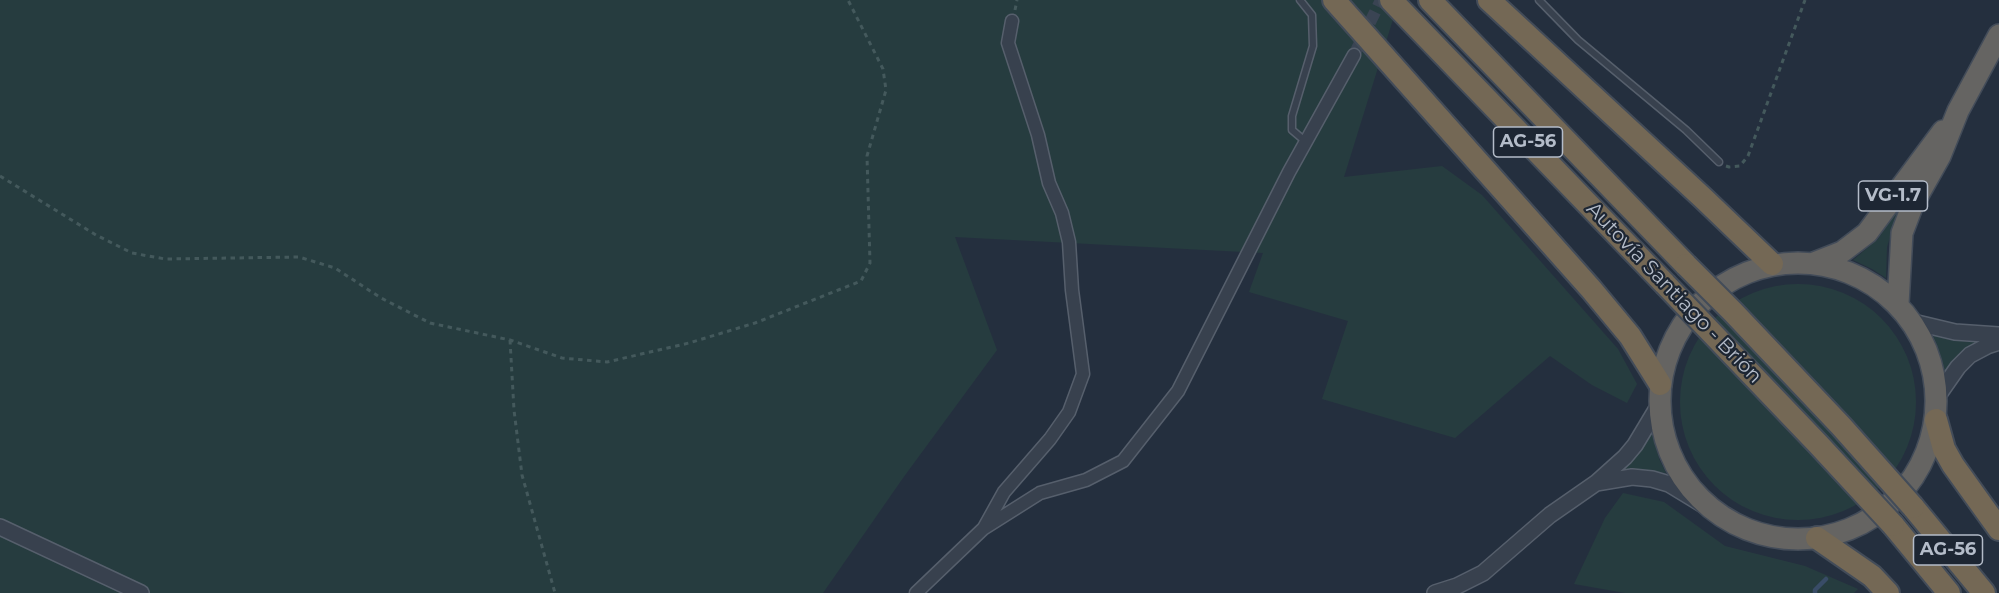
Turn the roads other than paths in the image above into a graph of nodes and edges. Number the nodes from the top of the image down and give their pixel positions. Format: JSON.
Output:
{"nodes":[{"id":1,"x":1300,"y":0,"type":"edge"},
{"id":2,"x":1334,"y":0,"type":"edge"},
{"id":3,"x":1391,"y":0,"type":"edge"},
{"id":4,"x":1430,"y":0,"type":"edge"},
{"id":5,"x":1489,"y":0,"type":"edge"},
{"id":6,"x":1539,"y":0,"type":"edge"},
{"id":7,"x":1012,"y":21,"type":"dead end"},
{"id":8,"x":1999,"y":35,"type":"edge"},
{"id":9,"x":1354,"y":55,"type":"tunnel mouth"},
{"id":10,"x":1958,"y":111,"type":"junction"},
{"id":11,"x":1305,"y":141,"type":"junction"},
{"id":12,"x":1719,"y":162,"type":"road end"},
{"id":13,"x":1815,"y":263,"type":"junction"},
{"id":14,"x":1772,"y":264,"type":"junction"},
{"id":15,"x":1898,"y":304,"type":"junction"},
{"id":16,"x":1913,"y":322,"type":"junction"},
{"id":17,"x":1999,"y":335,"type":"edge"},
{"id":18,"x":1999,"y":342,"type":"edge"},
{"id":19,"x":1659,"y":394,"type":"junction"},
{"id":20,"x":1937,"y":398,"type":"junction"},
{"id":21,"x":1936,"y":420,"type":"junction"},
{"id":22,"x":1596,"y":483,"type":"junction"},
{"id":23,"x":1715,"y":512,"type":"junction"},
{"id":24,"x":0,"y":527,"type":"edge"},
{"id":25,"x":983,"y":529,"type":"junction"},
{"id":26,"x":1999,"y":529,"type":"edge"},
{"id":27,"x":1818,"y":538,"type":"junction"},
{"id":28,"x":141,"y":593,"type":"edge"},
{"id":29,"x":916,"y":593,"type":"edge"},
{"id":30,"x":1436,"y":593,"type":"edge"},
{"id":31,"x":1888,"y":593,"type":"edge"},
{"id":32,"x":1949,"y":593,"type":"edge"},
{"id":33,"x":1984,"y":593,"type":"edge"}],
"edges":[{"from":1,"to":11,"type":"lane"},
{"from":2,"to":19,"type":"highway"},
{"from":3,"to":32,"type":"highway","name":"Autovía Santiago - Brión","number":"AG-56","bridge":true},
{"from":4,"to":33,"type":"highway","name":"Autovía Santiago - Brión","number":"AG-56","bridge":true},
{"from":5,"to":14,"type":"highway"},
{"from":6,"to":12,"type":"lane"},
{"from":7,"to":25,"type":"street"},
{"from":8,"to":10,"type":"highway","number":"VG-1.7"},
{"from":9,"to":11,"type":"street"},
{"from":10,"to":13,"type":"highway","number":"VG-1.7"},
{"from":10,"to":15,"type":"highway","number":"VG-1.7"},
{"from":11,"to":25,"type":"street"},
{"from":13,"to":14,"type":"highway"},
{"from":13,"to":15,"type":"highway"},
{"from":14,"to":19,"type":"highway"},
{"from":15,"to":16,"type":"highway"},
{"from":16,"to":17,"type":"street"},
{"from":16,"to":20,"type":"highway"},
{"from":18,"to":20,"type":"street"},
{"from":19,"to":22,"type":"street"},
{"from":19,"to":23,"type":"highway"},
{"from":20,"to":21,"type":"highway"},
{"from":21,"to":26,"type":"highway"},
{"from":21,"to":27,"type":"highway"},
{"from":22,"to":23,"type":"street"},
{"from":22,"to":30,"type":"street"},
{"from":23,"to":27,"type":"highway"},
{"from":24,"to":28,"type":"street"},
{"from":25,"to":29,"type":"street"},
{"from":27,"to":31,"type":"highway"}]}
